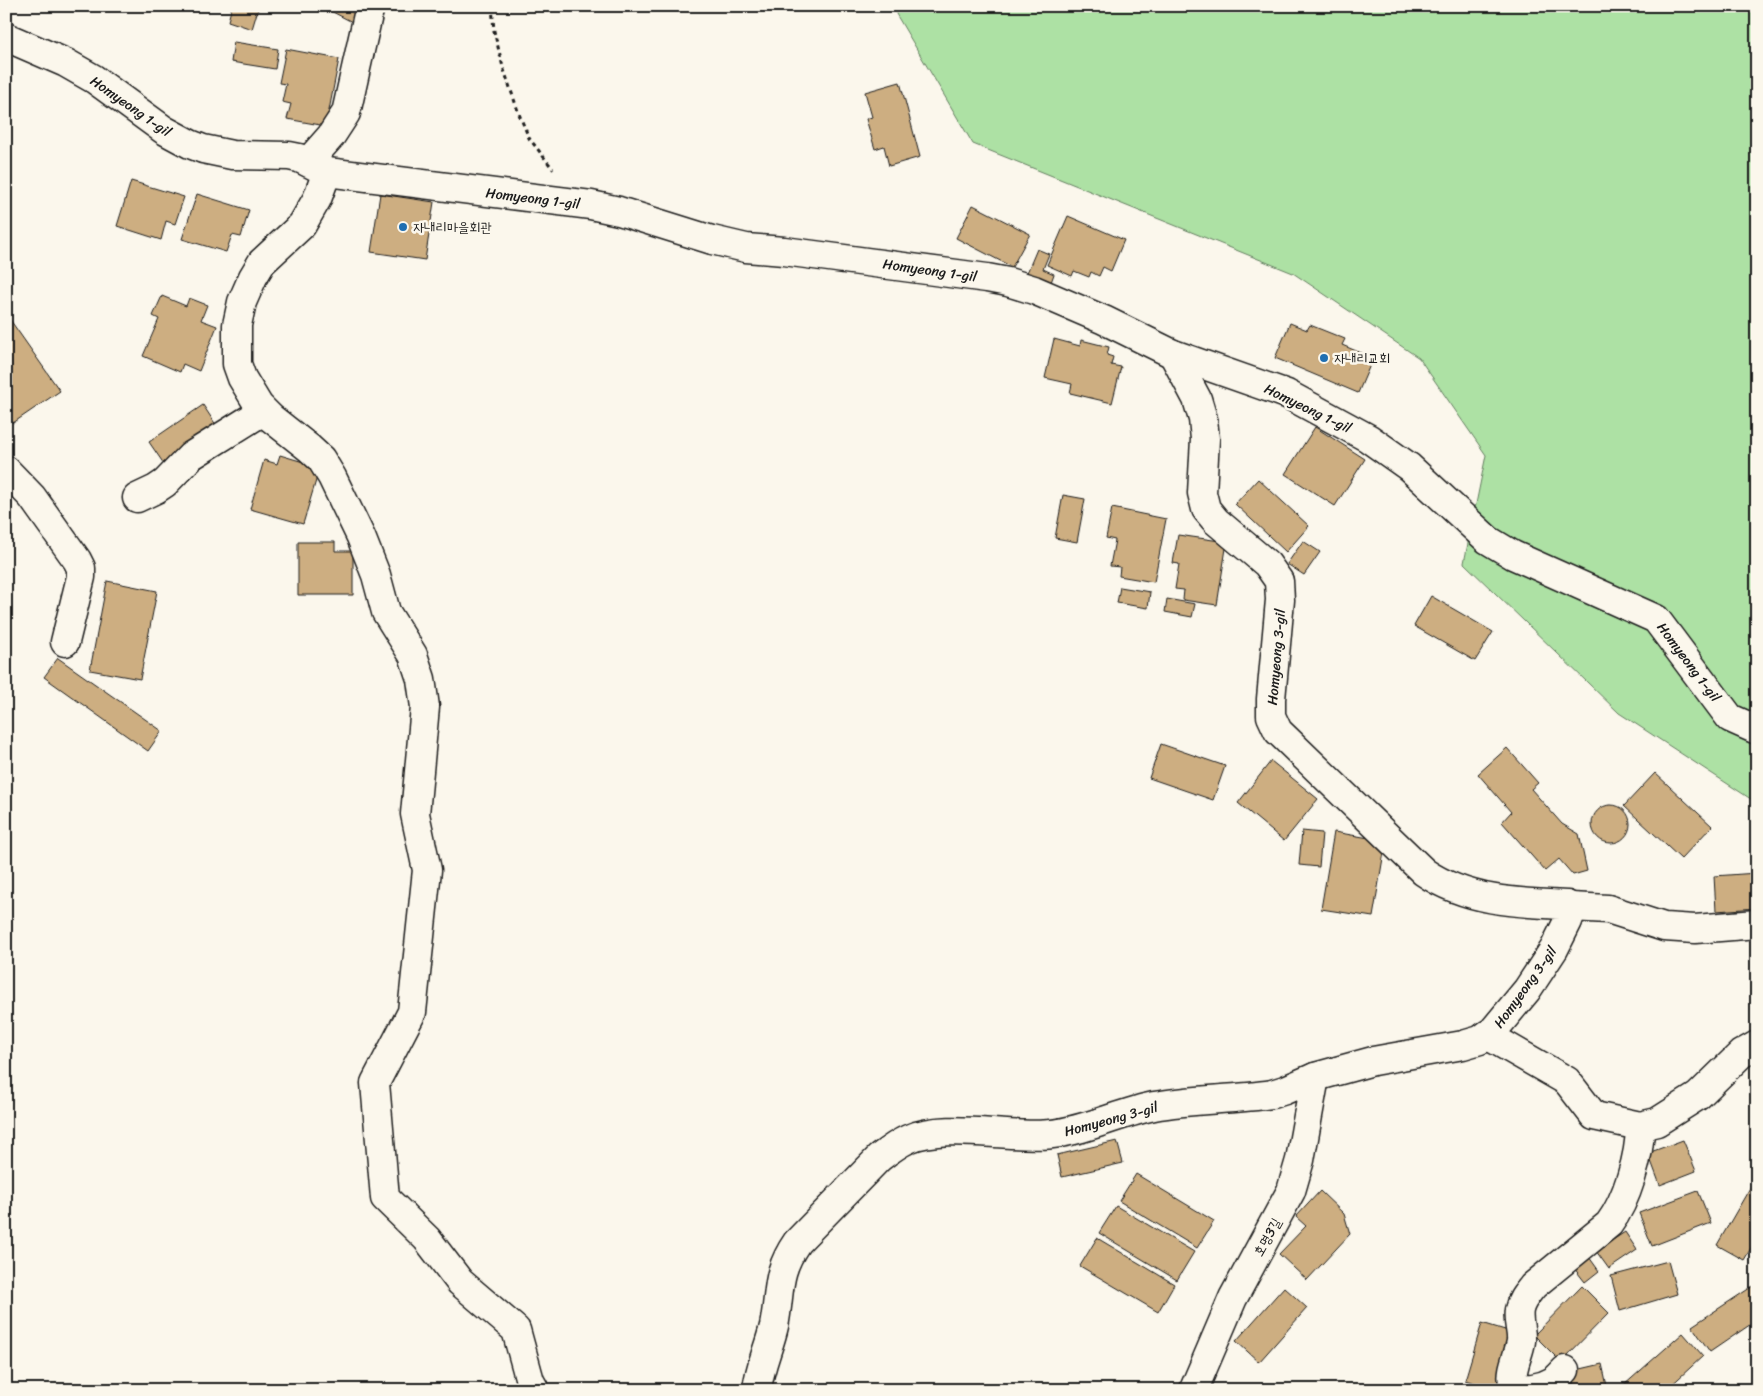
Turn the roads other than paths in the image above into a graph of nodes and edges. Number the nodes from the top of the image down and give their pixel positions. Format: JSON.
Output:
{"nodes":[{"id":1,"x":370,"y":6,"type":"edge"},
{"id":2,"x":6,"y":37,"type":"edge"},
{"id":3,"x":318,"y":167,"type":"junction"},
{"id":4,"x":1173,"y":354,"type":"junction"},
{"id":5,"x":263,"y":411,"type":"junction"},
{"id":6,"x":6,"y":470,"type":"edge"},
{"id":7,"x":137,"y":498,"type":"dead end"},
{"id":8,"x":65,"y":642,"type":"dead end"},
{"id":9,"x":1757,"y":730,"type":"edge"},
{"id":10,"x":1570,"y":907,"type":"junction"},
{"id":11,"x":1757,"y":924,"type":"edge"},
{"id":12,"x":1487,"y":1035,"type":"junction"},
{"id":13,"x":1757,"y":1045,"type":"edge"},
{"id":14,"x":1315,"y":1077,"type":"junction"},
{"id":15,"x":1640,"y":1126,"type":"junction"},
{"id":16,"x":1565,"y":1370,"type":"dead end"},
{"id":17,"x":1194,"y":1388,"type":"dead end"},
{"id":18,"x":535,"y":1390,"type":"edge"},
{"id":19,"x":757,"y":1390,"type":"edge"}],
"edges":[{"from":1,"to":3,"type":"street"},
{"from":2,"to":3,"type":"street","name":"Homyeong 1-gil"},
{"from":3,"to":4,"type":"street","name":"Homyeong 1-gil"},
{"from":3,"to":5,"type":"street"},
{"from":4,"to":9,"type":"street","name":"Homyeong 1-gil"},
{"from":4,"to":10,"type":"street","name":"Homyeong 3-gil"},
{"from":5,"to":7,"type":"street"},
{"from":5,"to":18,"type":"street"},
{"from":6,"to":8,"type":"street"},
{"from":10,"to":11,"type":"street","name":"Homyeong 3-gil"},
{"from":10,"to":12,"type":"street","name":"Homyeong 3-gil"},
{"from":12,"to":14,"type":"street","name":"Homyeong 3-gil"},
{"from":12,"to":15,"type":"street"},
{"from":13,"to":15,"type":"street"},
{"from":14,"to":17,"type":"street","name":"호명3길"},
{"from":14,"to":19,"type":"street","name":"Homyeong 3-gil"},
{"from":15,"to":16,"type":"street"}]}
